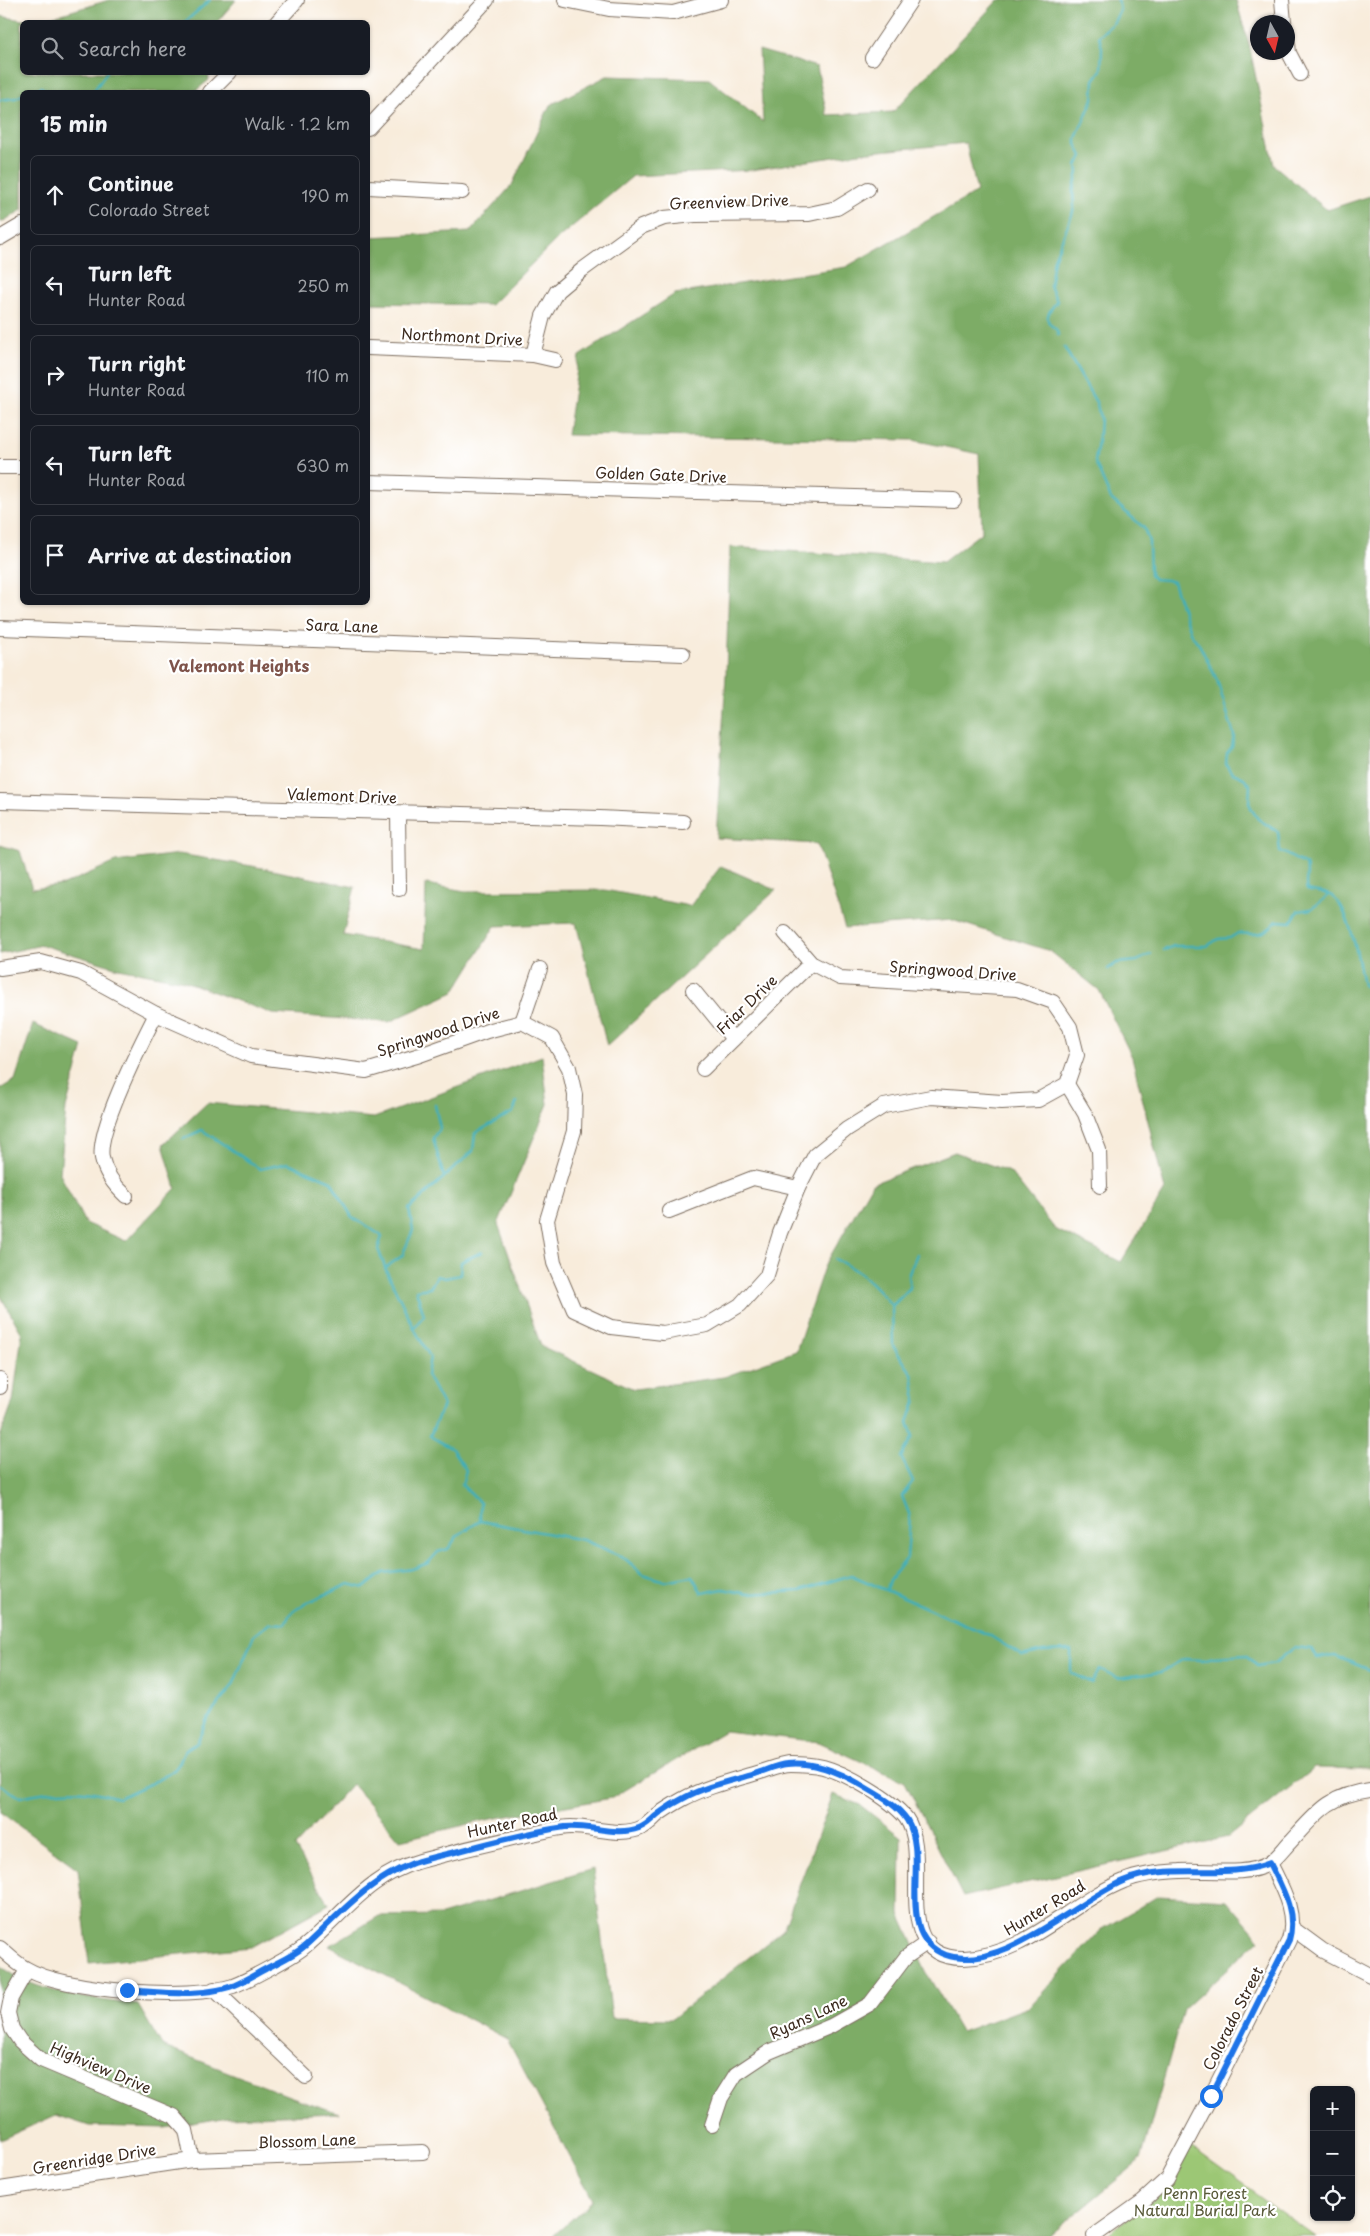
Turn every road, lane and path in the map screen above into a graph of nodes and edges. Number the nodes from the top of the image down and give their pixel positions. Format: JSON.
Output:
{"nodes":[{"id":1,"x":297,"y":0,"type":"edge"},
{"id":2,"x":487,"y":0,"type":"edge"},
{"id":3,"x":565,"y":0,"type":"edge"},
{"id":4,"x":721,"y":0,"type":"edge"},
{"id":5,"x":911,"y":0,"type":"edge"},
{"id":6,"x":1282,"y":0,"type":"edge"},
{"id":7,"x":1282,"y":15,"type":"edge"},
{"id":8,"x":279,"y":20,"type":"edge"},
{"id":9,"x":872,"y":58,"type":"dead end"},
{"id":10,"x":1293,"y":60,"type":"edge"},
{"id":11,"x":1300,"y":74,"type":"dead end"},
{"id":12,"x":227,"y":75,"type":"edge"},
{"id":13,"x":212,"y":90,"type":"edge"},
{"id":14,"x":370,"y":126,"type":"edge"},
{"id":15,"x":370,"y":187,"type":"edge"},
{"id":16,"x":868,"y":189,"type":"dead end"},
{"id":17,"x":462,"y":192,"type":"dead end"},
{"id":18,"x":20,"y":226,"type":"edge"},
{"id":19,"x":0,"y":238,"type":"edge"},
{"id":20,"x":370,"y":348,"type":"edge"},
{"id":21,"x":533,"y":355,"type":"junction"},
{"id":22,"x":555,"y":360,"type":"dead end"},
{"id":23,"x":20,"y":467,"type":"edge"},
{"id":24,"x":0,"y":468,"type":"edge"},
{"id":25,"x":370,"y":482,"type":"edge"},
{"id":26,"x":954,"y":500,"type":"dead end"},
{"id":27,"x":0,"y":628,"type":"edge"},
{"id":28,"x":683,"y":654,"type":"dead end"},
{"id":29,"x":0,"y":801,"type":"edge"},
{"id":30,"x":398,"y":813,"type":"junction"},
{"id":31,"x":683,"y":822,"type":"dead end"},
{"id":32,"x":399,"y":888,"type":"dead end"},
{"id":33,"x":785,"y":933,"type":"dead end"},
{"id":34,"x":811,"y":963,"type":"junction"},
{"id":35,"x":0,"y":968,"type":"edge"},
{"id":36,"x":540,"y":969,"type":"dead end"},
{"id":37,"x":693,"y":990,"type":"dead end"},
{"id":38,"x":156,"y":1014,"type":"junction"},
{"id":39,"x":522,"y":1022,"type":"junction"},
{"id":40,"x":733,"y":1039,"type":"junction"},
{"id":41,"x":704,"y":1069,"type":"dead end"},
{"id":42,"x":1066,"y":1084,"type":"junction"},
{"id":43,"x":1100,"y":1186,"type":"dead end"},
{"id":44,"x":798,"y":1188,"type":"junction"},
{"id":45,"x":126,"y":1196,"type":"dead end"},
{"id":46,"x":669,"y":1211,"type":"dead end"},
{"id":47,"x":0,"y":1380,"type":"edge"},
{"id":48,"x":0,"y":1387,"type":"edge"},
{"id":49,"x":1370,"y":1790,"type":"edge"},
{"id":50,"x":1270,"y":1863,"type":"junction"},
{"id":51,"x":1292,"y":1928,"type":"junction"},
{"id":52,"x":928,"y":1942,"type":"junction"},
{"id":53,"x":0,"y":1948,"type":"edge"},
{"id":54,"x":27,"y":1970,"type":"junction"},
{"id":55,"x":1370,"y":1975,"type":"edge"},
{"id":56,"x":214,"y":1989,"type":"junction"},
{"id":57,"x":306,"y":2077,"type":"dead end"},
{"id":58,"x":712,"y":2125,"type":"dead end"},
{"id":59,"x":423,"y":2152,"type":"dead end"},
{"id":60,"x":192,"y":2160,"type":"junction"},
{"id":61,"x":0,"y":2189,"type":"edge"},
{"id":62,"x":1094,"y":2236,"type":"edge"}],
"edges":[{"from":1,"to":8,"type":"street"},
{"from":2,"to":14,"type":"street"},
{"from":3,"to":4,"type":"street"},
{"from":5,"to":9,"type":"street"},
{"from":6,"to":7,"type":"street"},
{"from":10,"to":11,"type":"street"},
{"from":12,"to":13,"type":"street"},
{"from":15,"to":17,"type":"street"},
{"from":16,"to":21,"type":"street","name":"Greenview Drive"},
{"from":18,"to":19,"type":"street"},
{"from":20,"to":21,"type":"street","name":"Northmont Drive"},
{"from":21,"to":22,"type":"street","name":"Northmont Drive"},
{"from":23,"to":24,"type":"street"},
{"from":25,"to":26,"type":"street","name":"Golden Gate Drive"},
{"from":27,"to":28,"type":"street","name":"Sara Lane"},
{"from":29,"to":30,"type":"street","name":"Valemont Drive"},
{"from":30,"to":31,"type":"street","name":"Valemont Drive"},
{"from":30,"to":32,"type":"street"},
{"from":33,"to":34,"type":"street","name":"Springwood Drive"},
{"from":34,"to":40,"type":"street","name":"Friar Drive"},
{"from":34,"to":42,"type":"street","name":"Springwood Drive"},
{"from":35,"to":38,"type":"street","name":"Springwood Drive"},
{"from":36,"to":39,"type":"street"},
{"from":37,"to":40,"type":"street"},
{"from":38,"to":39,"type":"street","name":"Springwood Drive"},
{"from":38,"to":45,"type":"street"},
{"from":39,"to":44,"type":"street","name":"Springwood Drive"},
{"from":40,"to":41,"type":"street","name":"Friar Drive"},
{"from":42,"to":43,"type":"street"},
{"from":42,"to":44,"type":"street","name":"Springwood Drive"},
{"from":44,"to":46,"type":"street"},
{"from":47,"to":48,"type":"street"},
{"from":49,"to":50,"type":"street"},
{"from":50,"to":51,"type":"street","name":"Colorado Street"},
{"from":50,"to":52,"type":"street","name":"Hunter Road"},
{"from":51,"to":55,"type":"street"},
{"from":51,"to":62,"type":"street","name":"Colorado Street"},
{"from":52,"to":56,"type":"street","name":"Hunter Road"},
{"from":52,"to":58,"type":"street","name":"Ryans Lane"},
{"from":53,"to":54,"type":"street","name":"Hunter Road"},
{"from":54,"to":56,"type":"street","name":"Hunter Road"},
{"from":54,"to":60,"type":"street","name":"Highview Drive"},
{"from":56,"to":57,"type":"street"},
{"from":59,"to":60,"type":"street","name":"Blossom Lane"},
{"from":60,"to":61,"type":"street","name":"Greenridge Drive"}]}
